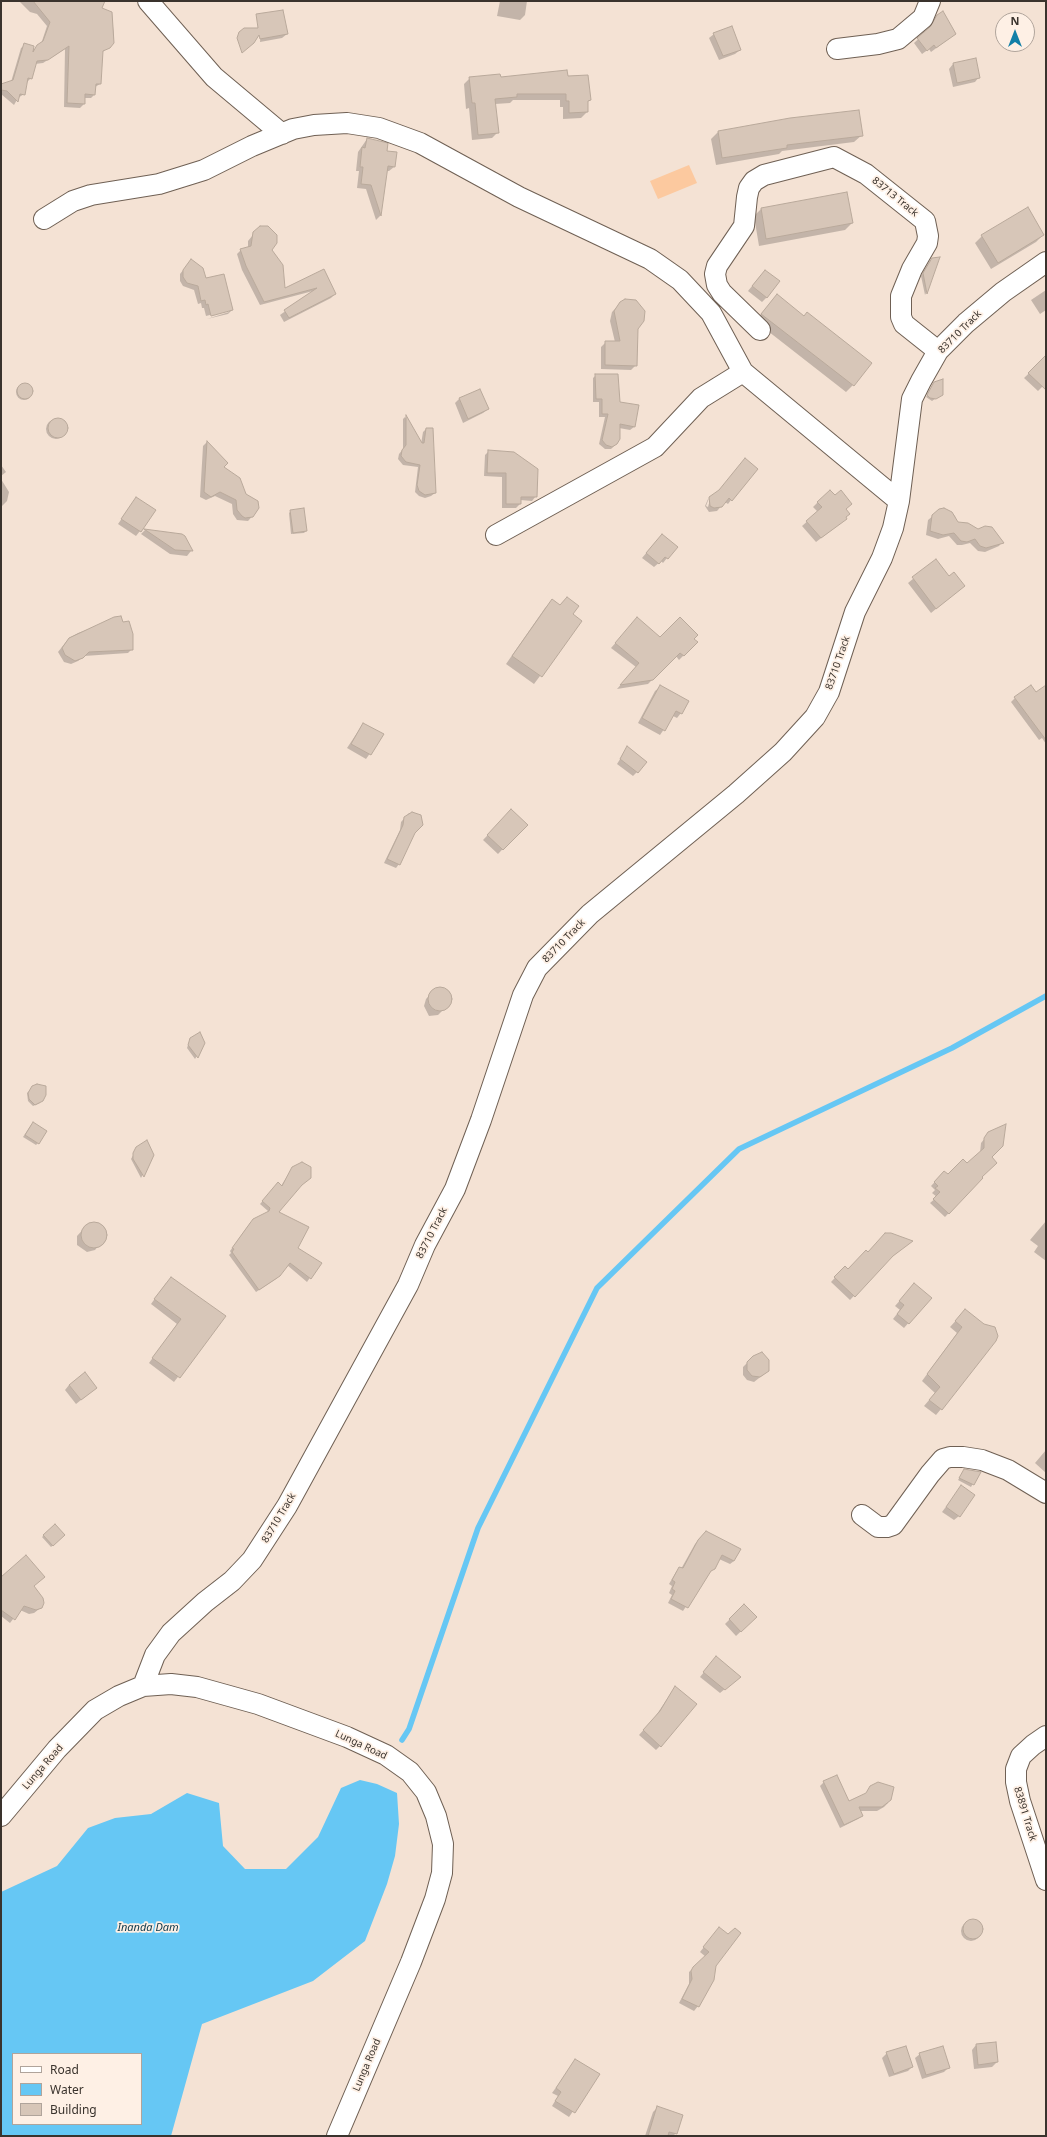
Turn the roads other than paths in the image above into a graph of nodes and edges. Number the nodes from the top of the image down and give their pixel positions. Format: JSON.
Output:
{"nodes":[{"id":1,"x":148,"y":1,"type":"edge"},
{"id":2,"x":930,"y":1,"type":"edge"},
{"id":3,"x":837,"y":49,"type":"dead end"},
{"id":4,"x":282,"y":134,"type":"junction"},
{"id":5,"x":44,"y":219,"type":"dead end"},
{"id":6,"x":1046,"y":262,"type":"edge"},
{"id":7,"x":760,"y":330,"type":"dead end"},
{"id":8,"x":938,"y":351,"type":"junction"},
{"id":9,"x":743,"y":372,"type":"junction"},
{"id":10,"x":899,"y":501,"type":"junction"},
{"id":11,"x":496,"y":535,"type":"dead end"},
{"id":12,"x":1046,"y":1493,"type":"edge"},
{"id":13,"x":862,"y":1515,"type":"dead end"},
{"id":14,"x":143,"y":1686,"type":"junction"},
{"id":15,"x":1046,"y":1736,"type":"edge"},
{"id":16,"x":1,"y":1816,"type":"edge"},
{"id":17,"x":1046,"y":1880,"type":"edge"},
{"id":18,"x":337,"y":2136,"type":"edge"}],
"edges":[{"from":1,"to":4,"type":"street"},
{"from":2,"to":3,"type":"street"},
{"from":4,"to":5,"type":"street"},
{"from":4,"to":9,"type":"street"},
{"from":6,"to":8,"type":"street","name":"83710 Track"},
{"from":7,"to":8,"type":"street","name":"83713 Track"},
{"from":8,"to":10,"type":"street","name":"83710 Track"},
{"from":9,"to":10,"type":"street"},
{"from":9,"to":11,"type":"street"},
{"from":10,"to":14,"type":"street","name":"83710 Track"},
{"from":12,"to":13,"type":"street"},
{"from":14,"to":16,"type":"street","name":"Lunga Road"},
{"from":14,"to":18,"type":"street","name":"Lunga Road"},
{"from":15,"to":17,"type":"street","name":"83891 Track"}]}
